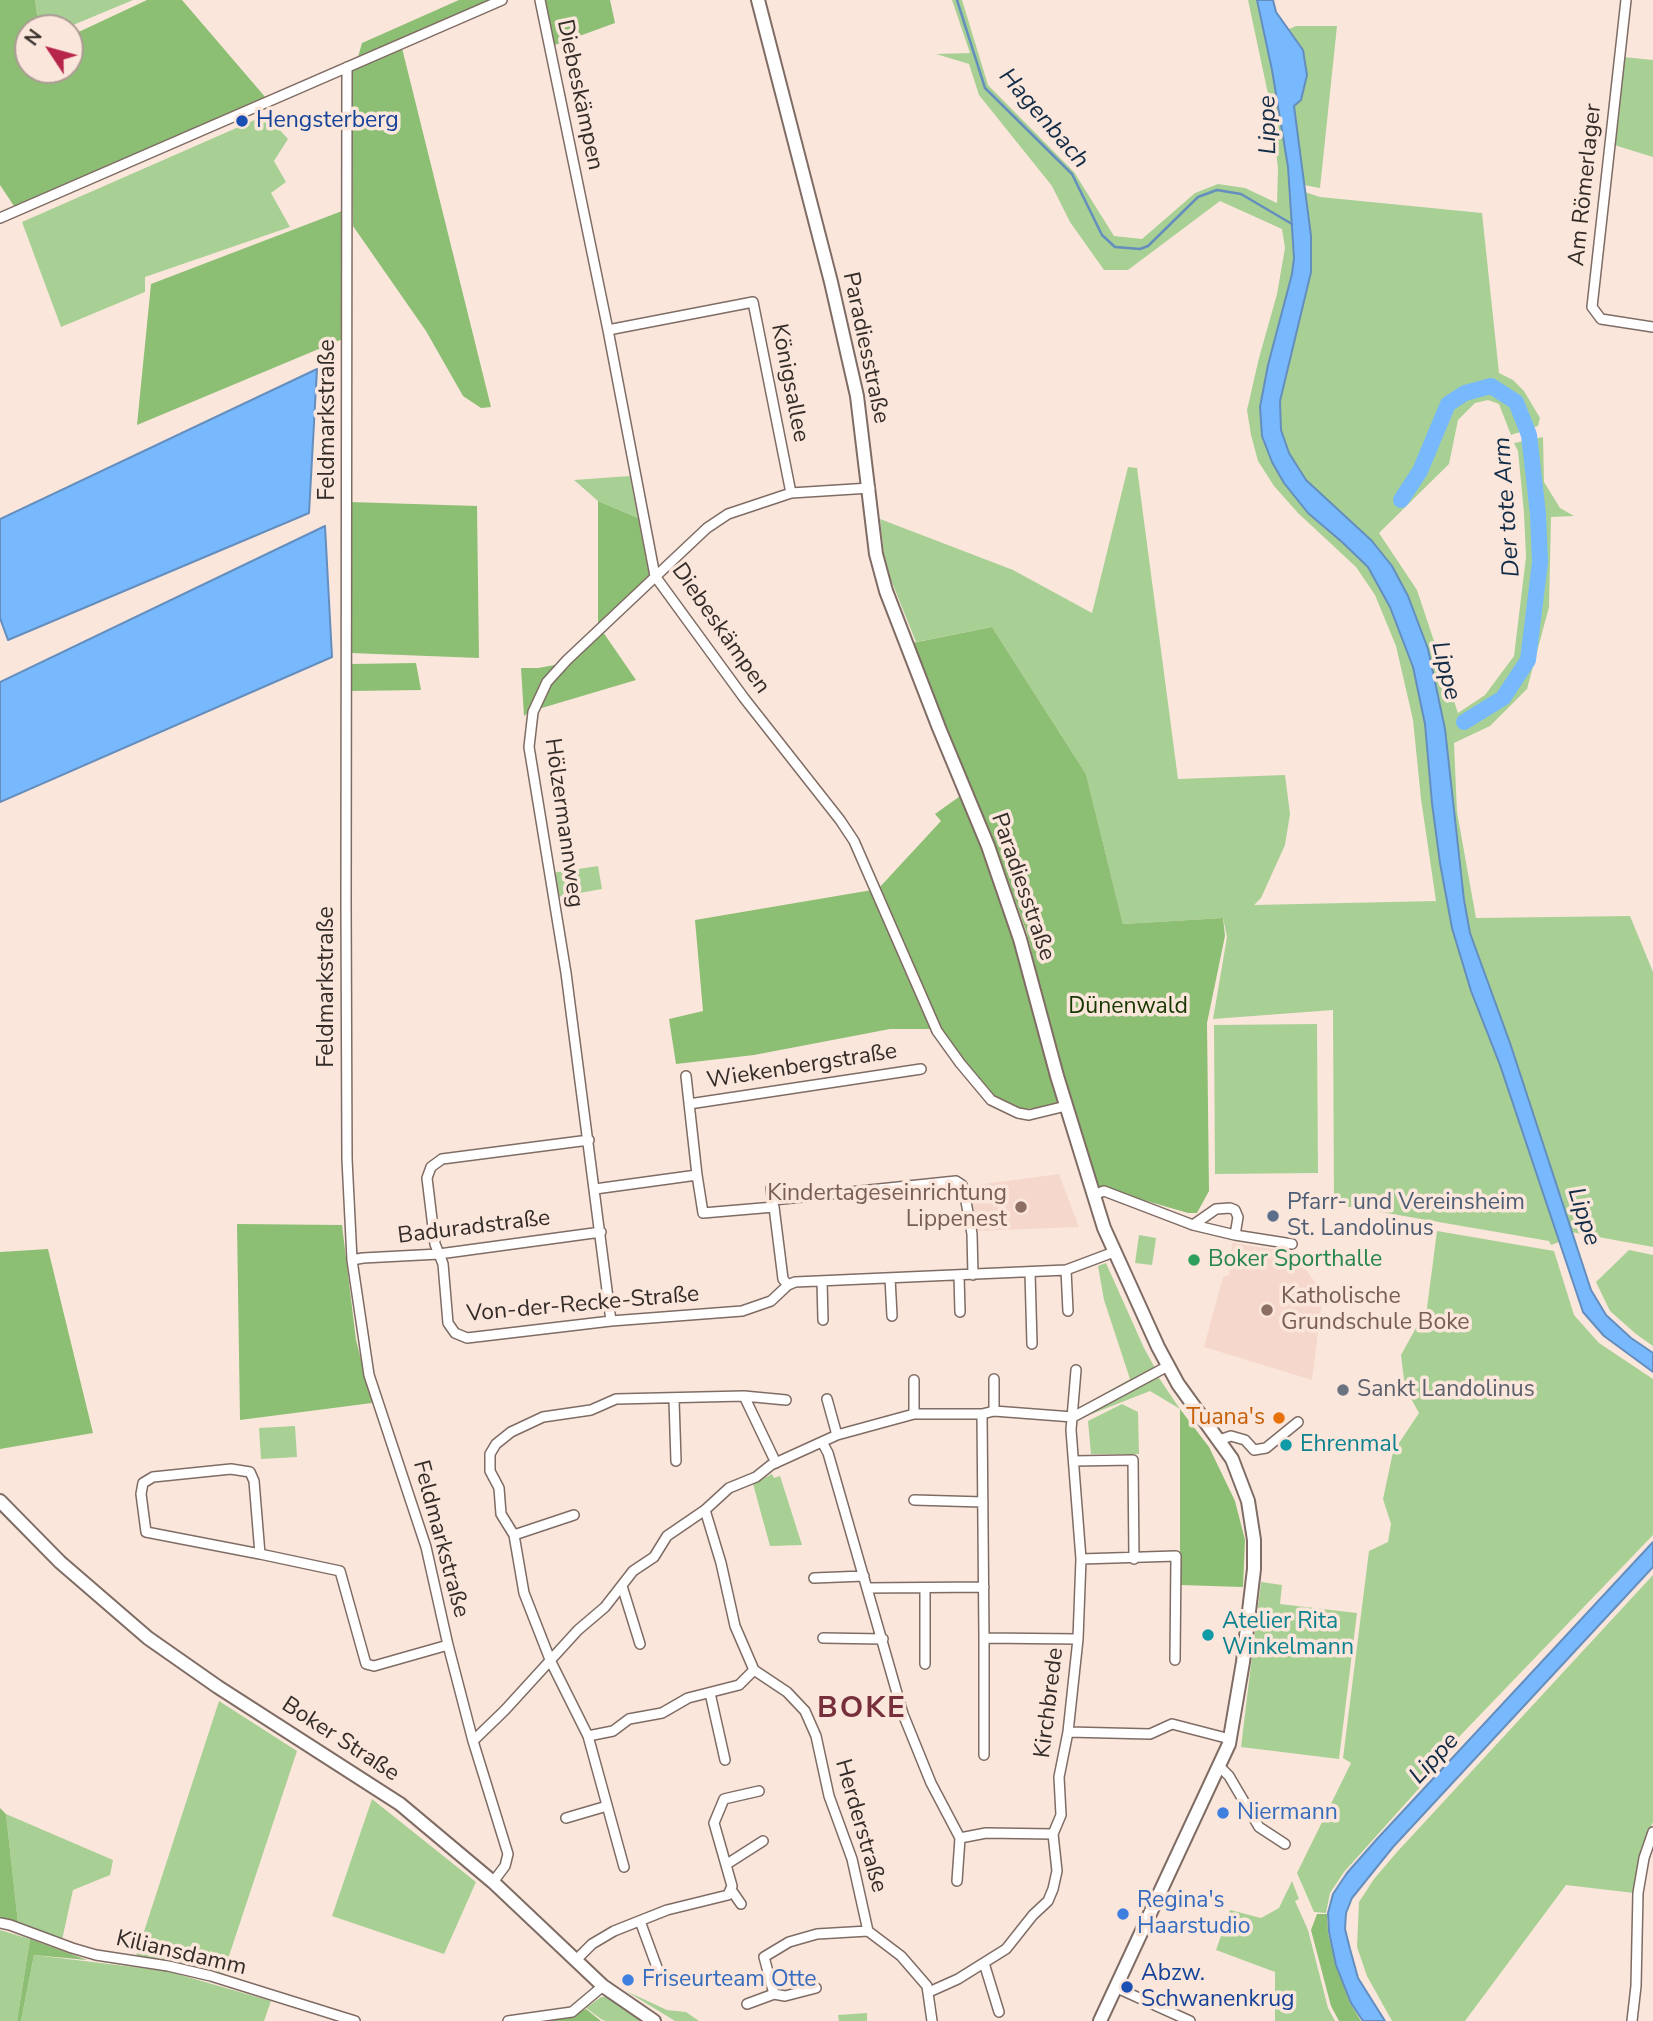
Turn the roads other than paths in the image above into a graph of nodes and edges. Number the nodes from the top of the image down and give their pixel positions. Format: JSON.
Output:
{"nodes":[{"id":1,"x":502,"y":0,"type":"edge"},
{"id":2,"x":540,"y":0,"type":"edge"},
{"id":3,"x":758,"y":0,"type":"edge"},
{"id":4,"x":1626,"y":0,"type":"edge"},
{"id":5,"x":347,"y":66,"type":"junction"},
{"id":6,"x":0,"y":218,"type":"edge"},
{"id":7,"x":1653,"y":327,"type":"edge"},
{"id":8,"x":608,"y":330,"type":"junction"},
{"id":9,"x":870,"y":488,"type":"junction"},
{"id":10,"x":791,"y":493,"type":"junction"},
{"id":11,"x":655,"y":576,"type":"junction"},
{"id":12,"x":921,"y":1069,"type":"dead end"},
{"id":13,"x":686,"y":1076,"type":"dead end"},
{"id":14,"x":689,"y":1104,"type":"junction"},
{"id":15,"x":1066,"y":1106,"type":"junction"},
{"id":16,"x":589,"y":1140,"type":"junction"},
{"id":17,"x":697,"y":1175,"type":"junction"},
{"id":18,"x":771,"y":1188,"type":"dead end"},
{"id":19,"x":595,"y":1189,"type":"junction"},
{"id":20,"x":1093,"y":1195,"type":"junction"},
{"id":21,"x":773,"y":1203,"type":"junction"},
{"id":22,"x":1193,"y":1225,"type":"junction"},
{"id":23,"x":601,"y":1232,"type":"junction"},
{"id":24,"x":1235,"y":1235,"type":"junction"},
{"id":25,"x":1292,"y":1244,"type":"dead end"},
{"id":26,"x":1114,"y":1252,"type":"junction"},
{"id":27,"x":439,"y":1254,"type":"junction"},
{"id":28,"x":352,"y":1260,"type":"junction"},
{"id":29,"x":1066,"y":1270,"type":"junction"},
{"id":30,"x":1030,"y":1272,"type":"junction"},
{"id":31,"x":958,"y":1275,"type":"junction"},
{"id":32,"x":973,"y":1275,"type":"junction"},
{"id":33,"x":890,"y":1278,"type":"junction"},
{"id":34,"x":822,"y":1281,"type":"junction"},
{"id":35,"x":788,"y":1285,"type":"junction"},
{"id":36,"x":1068,"y":1311,"type":"dead end"},
{"id":37,"x":960,"y":1312,"type":"dead end"},
{"id":38,"x":892,"y":1316,"type":"dead end"},
{"id":39,"x":822,"y":1320,"type":"dead end"},
{"id":40,"x":611,"y":1321,"type":"junction"},
{"id":41,"x":1032,"y":1345,"type":"dead end"},
{"id":42,"x":1168,"y":1366,"type":"junction"},
{"id":43,"x":1076,"y":1370,"type":"dead end"},
{"id":44,"x":994,"y":1379,"type":"dead end"},
{"id":45,"x":914,"y":1380,"type":"dead end"},
{"id":46,"x":744,"y":1396,"type":"junction"},
{"id":47,"x":827,"y":1399,"type":"dead end"},
{"id":48,"x":674,"y":1400,"type":"junction"},
{"id":49,"x":786,"y":1400,"type":"dead end"},
{"id":50,"x":994,"y":1411,"type":"junction"},
{"id":51,"x":914,"y":1414,"type":"junction"},
{"id":52,"x":982,"y":1414,"type":"junction"},
{"id":53,"x":1073,"y":1417,"type":"junction"},
{"id":54,"x":1298,"y":1422,"type":"dead end"},
{"id":55,"x":836,"y":1435,"type":"junction"},
{"id":56,"x":1219,"y":1440,"type":"junction"},
{"id":57,"x":822,"y":1442,"type":"junction"},
{"id":58,"x":676,"y":1461,"type":"dead end"},
{"id":59,"x":1074,"y":1461,"type":"junction"},
{"id":60,"x":776,"y":1463,"type":"junction"},
{"id":61,"x":914,"y":1500,"type":"dead end"},
{"id":62,"x":0,"y":1501,"type":"edge"},
{"id":63,"x":983,"y":1502,"type":"junction"},
{"id":64,"x":705,"y":1510,"type":"junction"},
{"id":65,"x":574,"y":1515,"type":"dead end"},
{"id":66,"x":514,"y":1535,"type":"junction"},
{"id":67,"x":260,"y":1554,"type":"junction"},
{"id":68,"x":1081,"y":1559,"type":"junction"},
{"id":69,"x":1134,"y":1559,"type":"junction"},
{"id":70,"x":864,"y":1576,"type":"junction"},
{"id":71,"x":814,"y":1578,"type":"dead end"},
{"id":72,"x":622,"y":1586,"type":"junction"},
{"id":73,"x":984,"y":1587,"type":"junction"},
{"id":74,"x":867,"y":1588,"type":"junction"},
{"id":75,"x":925,"y":1588,"type":"junction"},
{"id":76,"x":822,"y":1638,"type":"dead end"},
{"id":77,"x":984,"y":1638,"type":"junction"},
{"id":78,"x":883,"y":1639,"type":"junction"},
{"id":79,"x":1077,"y":1639,"type":"junction"},
{"id":80,"x":640,"y":1644,"type":"dead end"},
{"id":81,"x":448,"y":1645,"type":"junction"},
{"id":82,"x":1175,"y":1660,"type":"dead end"},
{"id":83,"x":551,"y":1662,"type":"junction"},
{"id":84,"x":925,"y":1664,"type":"dead end"},
{"id":85,"x":754,"y":1670,"type":"junction"},
{"id":86,"x":710,"y":1693,"type":"junction"},
{"id":87,"x":1068,"y":1732,"type":"junction"},
{"id":88,"x":588,"y":1737,"type":"junction"},
{"id":89,"x":1230,"y":1739,"type":"junction"},
{"id":90,"x":473,"y":1741,"type":"junction"},
{"id":91,"x":984,"y":1755,"type":"dead end"},
{"id":92,"x":724,"y":1760,"type":"dead end"},
{"id":93,"x":1220,"y":1767,"type":"junction"},
{"id":94,"x":759,"y":1791,"type":"dead end"},
{"id":95,"x":607,"y":1805,"type":"junction"},
{"id":96,"x":566,"y":1818,"type":"dead end"},
{"id":97,"x":1653,"y":1832,"type":"edge"},
{"id":98,"x":1053,"y":1834,"type":"junction"},
{"id":99,"x":960,"y":1838,"type":"junction"},
{"id":100,"x":763,"y":1841,"type":"dead end"},
{"id":101,"x":1285,"y":1844,"type":"dead end"},
{"id":102,"x":727,"y":1864,"type":"junction"},
{"id":103,"x":624,"y":1867,"type":"dead end"},
{"id":104,"x":957,"y":1881,"type":"dead end"},
{"id":105,"x":494,"y":1882,"type":"junction"},
{"id":106,"x":732,"y":1891,"type":"junction"},
{"id":107,"x":741,"y":1904,"type":"dead end"},
{"id":108,"x":640,"y":1921,"type":"junction"},
{"id":109,"x":0,"y":1923,"type":"edge"},
{"id":110,"x":868,"y":1931,"type":"junction"},
{"id":111,"x":575,"y":1961,"type":"junction"},
{"id":112,"x":984,"y":1963,"type":"junction"},
{"id":113,"x":662,"y":1981,"type":"dead end"},
{"id":114,"x":603,"y":1986,"type":"junction"},
{"id":115,"x":816,"y":1988,"type":"dead end"},
{"id":116,"x":1117,"y":1988,"type":"junction"},
{"id":117,"x":929,"y":1992,"type":"junction"},
{"id":118,"x":774,"y":1994,"type":"junction"},
{"id":119,"x":747,"y":2004,"type":"dead end"},
{"id":120,"x":999,"y":2012,"type":"dead end"},
{"id":121,"x":355,"y":2021,"type":"edge"},
{"id":122,"x":510,"y":2021,"type":"edge"},
{"id":123,"x":654,"y":2021,"type":"edge"},
{"id":124,"x":932,"y":2021,"type":"edge"},
{"id":125,"x":1100,"y":2021,"type":"edge"},
{"id":126,"x":1190,"y":2021,"type":"edge"},
{"id":127,"x":1632,"y":2021,"type":"edge"}],
"edges":[{"from":1,"to":5,"type":"street"},
{"from":2,"to":8,"type":"street","name":"Diebeskämpen"},
{"from":3,"to":9,"type":"main road","name":"Paradiesstraße"},
{"from":4,"to":7,"type":"street","name":"Am Römerlager"},
{"from":5,"to":6,"type":"street"},
{"from":5,"to":28,"type":"street","name":"Feldmarkstraße"},
{"from":8,"to":10,"type":"street","name":"Königsallee"},
{"from":8,"to":11,"type":"street","name":"Diebeskämpen"},
{"from":9,"to":10,"type":"street","name":"Hölzermannweg"},
{"from":9,"to":15,"type":"main road","name":"Paradiesstraße"},
{"from":10,"to":11,"type":"street","name":"Hölzermannweg"},
{"from":11,"to":15,"type":"street","name":"Diebeskämpen"},
{"from":11,"to":16,"type":"street","name":"Hölzermannweg"},
{"from":12,"to":14,"type":"street","name":"Wiekenbergstraße"},
{"from":13,"to":14,"type":"street","name":"Wiekenbergstraße"},
{"from":14,"to":17,"type":"street","name":"Wiekenbergstraße"},
{"from":15,"to":20,"type":"main road","name":"Paradiesstraße"},
{"from":16,"to":19,"type":"street","name":"Hölzermannweg"},
{"from":16,"to":27,"type":"street"},
{"from":17,"to":19,"type":"street"},
{"from":17,"to":21,"type":"street","name":"Wiekenbergstraße"},
{"from":18,"to":21,"type":"street"},
{"from":19,"to":23,"type":"street","name":"Hölzermannweg"},
{"from":20,"to":22,"type":"street"},
{"from":20,"to":26,"type":"main road","name":"Paradiesstraße"},
{"from":21,"to":32,"type":"street"},
{"from":21,"to":35,"type":"street"},
{"from":22,"to":24,"type":"street"},
{"from":22,"to":24,"type":"street"},
{"from":23,"to":27,"type":"street","name":"Baduradstraße"},
{"from":23,"to":40,"type":"street","name":"Hölzermannweg"},
{"from":24,"to":25,"type":"street"},
{"from":26,"to":29,"type":"street","name":"Von-der-Recke-Straße"},
{"from":26,"to":42,"type":"main road","name":"Paradiesstraße"},
{"from":27,"to":28,"type":"street","name":"Baduradstraße"},
{"from":27,"to":40,"type":"street","name":"Von-der-Recke-Straße"},
{"from":28,"to":81,"type":"street","name":"Feldmarkstraße"},
{"from":29,"to":30,"type":"street","name":"Von-der-Recke-Straße"},
{"from":29,"to":36,"type":"street"},
{"from":30,"to":32,"type":"street","name":"Von-der-Recke-Straße"},
{"from":30,"to":41,"type":"street"},
{"from":31,"to":32,"type":"street","name":"Von-der-Recke-Straße"},
{"from":31,"to":33,"type":"street","name":"Von-der-Recke-Straße"},
{"from":31,"to":37,"type":"street"},
{"from":33,"to":34,"type":"street","name":"Von-der-Recke-Straße"},
{"from":33,"to":38,"type":"street"},
{"from":34,"to":35,"type":"street","name":"Von-der-Recke-Straße"},
{"from":34,"to":39,"type":"street"},
{"from":35,"to":40,"type":"street","name":"Von-der-Recke-Straße"},
{"from":42,"to":53,"type":"street"},
{"from":42,"to":56,"type":"main road","name":"Paradiesstraße"},
{"from":43,"to":53,"type":"street","name":"Kirchbrede"},
{"from":44,"to":50,"type":"street"},
{"from":45,"to":51,"type":"street"},
{"from":46,"to":48,"type":"street"},
{"from":46,"to":49,"type":"street"},
{"from":46,"to":60,"type":"street"},
{"from":47,"to":55,"type":"street"},
{"from":48,"to":58,"type":"street"},
{"from":48,"to":66,"type":"street"},
{"from":50,"to":52,"type":"street"},
{"from":50,"to":53,"type":"street"},
{"from":51,"to":52,"type":"street"},
{"from":51,"to":55,"type":"street"},
{"from":52,"to":63,"type":"street"},
{"from":53,"to":59,"type":"street","name":"Kirchbrede"},
{"from":54,"to":56,"type":"street"},
{"from":55,"to":57,"type":"street"},
{"from":56,"to":89,"type":"main road","name":"Paradiesstraße"},
{"from":57,"to":60,"type":"street"},
{"from":57,"to":70,"type":"street"},
{"from":59,"to":68,"type":"street","name":"Kirchbrede"},
{"from":59,"to":69,"type":"street"},
{"from":60,"to":64,"type":"street"},
{"from":61,"to":63,"type":"street"},
{"from":62,"to":105,"type":"main road","name":"Boker Straße"},
{"from":63,"to":73,"type":"street"},
{"from":64,"to":72,"type":"street"},
{"from":64,"to":85,"type":"street"},
{"from":65,"to":66,"type":"street"},
{"from":66,"to":83,"type":"street"},
{"from":67,"to":67,"type":"street"},
{"from":67,"to":81,"type":"street"},
{"from":68,"to":69,"type":"street"},
{"from":68,"to":79,"type":"street","name":"Kirchbrede"},
{"from":69,"to":82,"type":"street"},
{"from":70,"to":71,"type":"street"},
{"from":70,"to":74,"type":"street"},
{"from":72,"to":80,"type":"street"},
{"from":72,"to":83,"type":"street"},
{"from":73,"to":75,"type":"street"},
{"from":73,"to":77,"type":"street"},
{"from":74,"to":75,"type":"street"},
{"from":74,"to":78,"type":"street"},
{"from":75,"to":84,"type":"street"},
{"from":76,"to":78,"type":"street"},
{"from":77,"to":79,"type":"street"},
{"from":77,"to":91,"type":"street"},
{"from":78,"to":99,"type":"street"},
{"from":79,"to":87,"type":"street","name":"Kirchbrede"},
{"from":81,"to":90,"type":"street","name":"Feldmarkstraße"},
{"from":83,"to":88,"type":"street"},
{"from":83,"to":90,"type":"street"},
{"from":85,"to":86,"type":"street"},
{"from":85,"to":110,"type":"street","name":"Herderstraße"},
{"from":86,"to":88,"type":"street"},
{"from":86,"to":92,"type":"street"},
{"from":87,"to":89,"type":"street"},
{"from":87,"to":98,"type":"street","name":"Kirchbrede"},
{"from":88,"to":95,"type":"street"},
{"from":89,"to":93,"type":"main road","name":"Paradiesstraße"},
{"from":90,"to":105,"type":"street","name":"Feldmarkstraße"},
{"from":93,"to":101,"type":"street"},
{"from":93,"to":116,"type":"main road","name":"Paradiesstraße"},
{"from":94,"to":102,"type":"street"},
{"from":95,"to":96,"type":"street"},
{"from":95,"to":103,"type":"street"},
{"from":97,"to":127,"type":"street"},
{"from":98,"to":99,"type":"street"},
{"from":98,"to":112,"type":"street","name":"Kirchbrede"},
{"from":99,"to":104,"type":"street"},
{"from":100,"to":102,"type":"street"},
{"from":102,"to":106,"type":"street"},
{"from":105,"to":111,"type":"main road","name":"Boker Straße"},
{"from":106,"to":107,"type":"street"},
{"from":106,"to":108,"type":"street"},
{"from":108,"to":111,"type":"street"},
{"from":108,"to":113,"type":"street"},
{"from":109,"to":121,"type":"street","name":"Kiliansdamm"},
{"from":110,"to":117,"type":"street"},
{"from":110,"to":118,"type":"street"},
{"from":111,"to":114,"type":"main road","name":"Boker Straße"},
{"from":112,"to":117,"type":"street","name":"Kirchbrede"},
{"from":112,"to":120,"type":"street"},
{"from":114,"to":122,"type":"street"},
{"from":114,"to":123,"type":"main road","name":"Boker Straße"},
{"from":115,"to":118,"type":"street"},
{"from":116,"to":125,"type":"main road","name":"Paradiesstraße"},
{"from":116,"to":126,"type":"street"},
{"from":117,"to":124,"type":"street"},
{"from":118,"to":119,"type":"street"}]}
